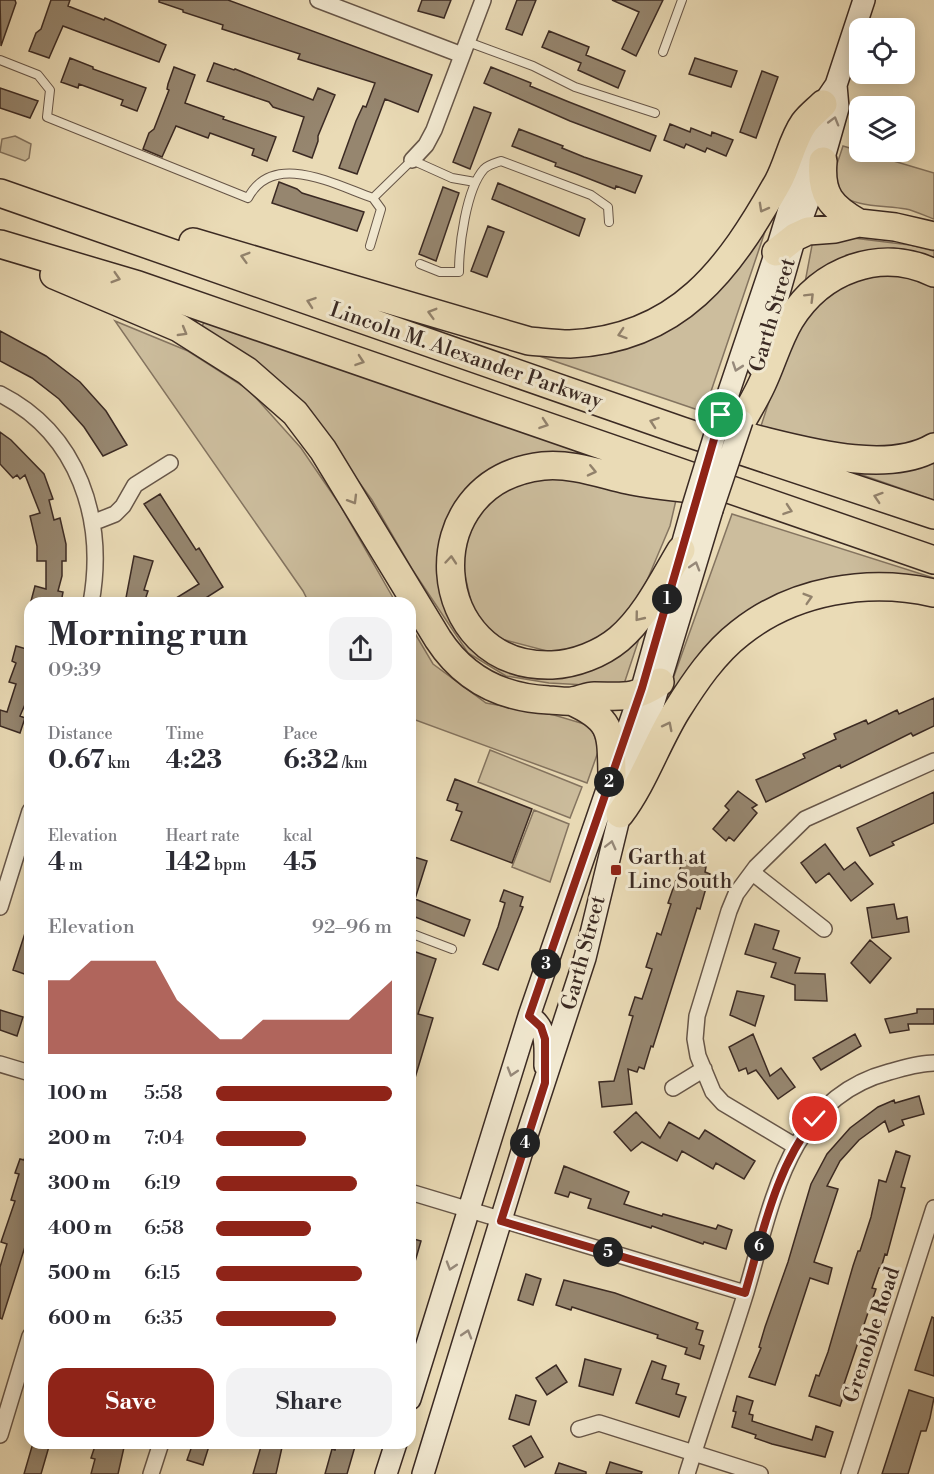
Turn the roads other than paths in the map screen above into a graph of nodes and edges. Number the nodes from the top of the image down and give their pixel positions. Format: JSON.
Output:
{"nodes":[{"id":1,"x":318,"y":0,"type":"edge"},
{"id":2,"x":483,"y":0,"type":"edge"},
{"id":3,"x":682,"y":0,"type":"edge"},
{"id":4,"x":864,"y":0,"type":"edge"},
{"id":5,"x":465,"y":48,"type":"junction"},
{"id":6,"x":663,"y":52,"type":"dead end"},
{"id":7,"x":0,"y":60,"type":"edge"},
{"id":8,"x":829,"y":94,"type":"junction"},
{"id":9,"x":655,"y":113,"type":"dead end"},
{"id":10,"x":412,"y":160,"type":"junction"},
{"id":11,"x":823,"y":161,"type":"junction"},
{"id":12,"x":475,"y":182,"type":"junction"},
{"id":13,"x":6,"y":195,"type":"edge"},
{"id":14,"x":373,"y":198,"type":"junction"},
{"id":15,"x":609,"y":222,"type":"dead end"},
{"id":16,"x":859,"y":223,"type":"junction"},
{"id":17,"x":934,"y":236,"type":"edge"},
{"id":18,"x":786,"y":244,"type":"junction"},
{"id":19,"x":370,"y":246,"type":"dead end"},
{"id":20,"x":9,"y":247,"type":"edge"},
{"id":21,"x":420,"y":264,"type":"dead end"},
{"id":22,"x":934,"y":273,"type":"edge"},
{"id":23,"x":0,"y":394,"type":"edge"},
{"id":24,"x":732,"y":418,"type":"junction"},
{"id":25,"x":682,"y":431,"type":"junction"},
{"id":26,"x":934,"y":447,"type":"edge"},
{"id":27,"x":170,"y":463,"type":"dead end"},
{"id":28,"x":752,"y":498,"type":"junction"},
{"id":29,"x":702,"y":508,"type":"junction"},
{"id":30,"x":934,"y":515,"type":"edge"},
{"id":31,"x":92,"y":523,"type":"junction"},
{"id":32,"x":681,"y":550,"type":"junction"},
{"id":33,"x":934,"y":560,"type":"edge"},
{"id":34,"x":934,"y":593,"type":"edge"},
{"id":35,"x":92,"y":597,"type":"edge"},
{"id":36,"x":413,"y":597,"type":"edge"},
{"id":37,"x":416,"y":602,"type":"edge"},
{"id":38,"x":650,"y":688,"type":"junction"},
{"id":39,"x":571,"y":701,"type":"junction"},
{"id":40,"x":934,"y":760,"type":"edge"},
{"id":41,"x":612,"y":774,"type":"junction"},
{"id":42,"x":620,"y":814,"type":"junction"},
{"id":43,"x":24,"y":830,"type":"edge"},
{"id":44,"x":753,"y":873,"type":"junction"},
{"id":45,"x":0,"y":907,"type":"edge"},
{"id":46,"x":824,"y":929,"type":"dead end"},
{"id":47,"x":416,"y":935,"type":"edge"},
{"id":48,"x":452,"y":949,"type":"dead end"},
{"id":49,"x":529,"y":1016,"type":"junction"},
{"id":50,"x":934,"y":1063,"type":"edge"},
{"id":51,"x":0,"y":1064,"type":"edge"},
{"id":52,"x":704,"y":1070,"type":"junction"},
{"id":53,"x":24,"y":1071,"type":"edge"},
{"id":54,"x":545,"y":1083,"type":"junction"},
{"id":55,"x":673,"y":1088,"type":"dead end"},
{"id":56,"x":795,"y":1146,"type":"junction"},
{"id":57,"x":416,"y":1194,"type":"edge"},
{"id":58,"x":469,"y":1211,"type":"junction"},
{"id":59,"x":934,"y":1213,"type":"edge"},
{"id":60,"x":501,"y":1221,"type":"junction"},
{"id":61,"x":745,"y":1293,"type":"junction"},
{"id":62,"x":24,"y":1356,"type":"edge"},
{"id":63,"x":416,"y":1380,"type":"edge"},
{"id":64,"x":579,"y":1430,"type":"dead end"},
{"id":65,"x":0,"y":1435,"type":"edge"},
{"id":66,"x":159,"y":1449,"type":"edge"},
{"id":67,"x":394,"y":1449,"type":"edge"},
{"id":68,"x":693,"y":1454,"type":"junction"},
{"id":69,"x":152,"y":1474,"type":"edge"},
{"id":70,"x":386,"y":1474,"type":"edge"},
{"id":71,"x":423,"y":1474,"type":"edge"},
{"id":72,"x":687,"y":1474,"type":"edge"},
{"id":73,"x":760,"y":1474,"type":"edge"},
{"id":74,"x":849,"y":1474,"type":"edge"}],
"edges":[{"from":1,"to":5,"type":"street"},
{"from":2,"to":5,"type":"street"},
{"from":3,"to":6,"type":"lane"},
{"from":4,"to":8,"type":"main road","name":"Garth Street"},
{"from":5,"to":9,"type":"lane"},
{"from":5,"to":10,"type":"street"},
{"from":7,"to":14,"type":"lane"},
{"from":11,"to":8,"type":"main road","name":"Garth Street","one_way":true},
{"from":8,"to":13,"type":"highway","one_way":true},
{"from":8,"to":18,"type":"main road","name":"Garth Street"},
{"from":10,"to":12,"type":"lane"},
{"from":10,"to":14,"type":"lane"},
{"from":11,"to":16,"type":"highway"},
{"from":11,"to":18,"type":"main road","name":"Garth Street"},
{"from":12,"to":15,"type":"lane"},
{"from":12,"to":21,"type":"lane"},
{"from":25,"to":13,"type":"highway","name":"Lincoln M. Alexander Parkway","one_way":true},
{"from":14,"to":19,"type":"lane"},
{"from":16,"to":17,"type":"highway"},
{"from":16,"to":18,"type":"highway"},
{"from":18,"to":24,"type":"main road","name":"Garth Street"},
{"from":20,"to":28,"type":"highway","name":"Lincoln M. Alexander Parkway","one_way":true},
{"from":20,"to":36,"type":"highway","one_way":true},
{"from":24,"to":22,"type":"highway","one_way":true},
{"from":23,"to":31,"type":"street"},
{"from":24,"to":29,"type":"main road","name":"Garth Street","bridge":true},
{"from":25,"to":26,"type":"highway"},
{"from":30,"to":25,"type":"highway","name":"Lincoln M. Alexander Parkway","one_way":true},
{"from":27,"to":31,"type":"street"},
{"from":32,"to":28,"type":"highway","one_way":true},
{"from":28,"to":33,"type":"highway","name":"Lincoln M. Alexander Parkway","one_way":true},
{"from":29,"to":32,"type":"main road","name":"Garth Street"},
{"from":38,"to":29,"type":"main road","name":"Garth Street","one_way":true},
{"from":31,"to":35,"type":"street"},
{"from":32,"to":38,"type":"main road","name":"Garth Street"},
{"from":42,"to":34,"type":"highway","one_way":true},
{"from":37,"to":39,"type":"highway","one_way":true},
{"from":38,"to":39,"type":"highway"},
{"from":38,"to":41,"type":"main road","name":"Garth Street"},
{"from":38,"to":42,"type":"main road","name":"Garth Street"},
{"from":39,"to":41,"type":"highway"},
{"from":40,"to":44,"type":"street"},
{"from":41,"to":49,"type":"main road","name":"Garth Street"},
{"from":54,"to":42,"type":"main road","name":"Garth Street","one_way":true},
{"from":43,"to":45,"type":"street"},
{"from":44,"to":46,"type":"street"},
{"from":44,"to":52,"type":"street"},
{"from":47,"to":48,"type":"lane"},
{"from":49,"to":54,"type":"main road"},
{"from":49,"to":58,"type":"main road","name":"Garth Street","one_way":true},
{"from":50,"to":56,"type":"street"},
{"from":51,"to":53,"type":"street"},
{"from":52,"to":55,"type":"street"},
{"from":52,"to":56,"type":"street"},
{"from":54,"to":60,"type":"main road","name":"Garth Street"},
{"from":56,"to":61,"type":"street"},
{"from":57,"to":58,"type":"street"},
{"from":58,"to":60,"type":"street"},
{"from":58,"to":63,"type":"main road","name":"Garth Street","one_way":true},
{"from":59,"to":74,"type":"street","name":"Grenoble Road"},
{"from":60,"to":61,"type":"street"},
{"from":71,"to":60,"type":"main road","name":"Garth Street","one_way":true},
{"from":61,"to":68,"type":"street"},
{"from":62,"to":65,"type":"street"},
{"from":64,"to":68,"type":"street"},
{"from":66,"to":69,"type":"street"},
{"from":67,"to":70,"type":"main road"},
{"from":68,"to":72,"type":"street"},
{"from":68,"to":73,"type":"street"}]}
